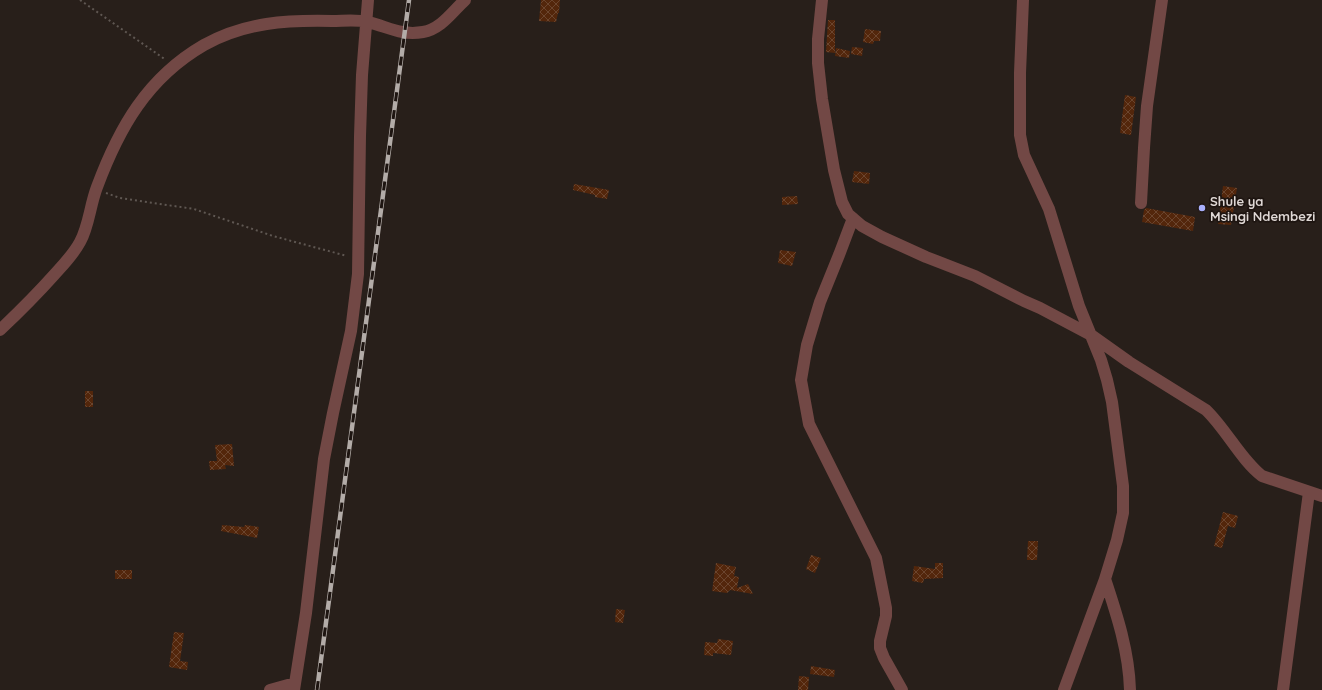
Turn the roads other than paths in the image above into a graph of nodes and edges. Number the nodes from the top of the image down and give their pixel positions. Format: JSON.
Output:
{"nodes":[{"id":1,"x":368,"y":0,"type":"edge"},
{"id":2,"x":465,"y":0,"type":"edge"},
{"id":3,"x":822,"y":0,"type":"edge"},
{"id":4,"x":1023,"y":0,"type":"edge"},
{"id":5,"x":1162,"y":0,"type":"edge"},
{"id":6,"x":366,"y":21,"type":"junction"},
{"id":7,"x":1141,"y":203,"type":"dead end"},
{"id":8,"x":852,"y":218,"type":"junction"},
{"id":9,"x":0,"y":330,"type":"edge"},
{"id":10,"x":1090,"y":335,"type":"junction"},
{"id":11,"x":1309,"y":492,"type":"junction"},
{"id":12,"x":1322,"y":496,"type":"edge"},
{"id":13,"x":1105,"y":579,"type":"junction"},
{"id":14,"x":295,"y":686,"type":"edge"},
{"id":15,"x":270,"y":690,"type":"edge"},
{"id":16,"x":902,"y":690,"type":"edge"},
{"id":17,"x":1064,"y":690,"type":"edge"},
{"id":18,"x":1130,"y":690,"type":"edge"},
{"id":19,"x":1283,"y":690,"type":"edge"}],
"edges":[{"from":1,"to":6,"type":"street"},
{"from":2,"to":6,"type":"street"},
{"from":3,"to":8,"type":"street"},
{"from":4,"to":10,"type":"street"},
{"from":5,"to":7,"type":"street"},
{"from":6,"to":9,"type":"street"},
{"from":6,"to":14,"type":"street"},
{"from":8,"to":10,"type":"street"},
{"from":8,"to":16,"type":"street"},
{"from":10,"to":11,"type":"street"},
{"from":10,"to":13,"type":"street"},
{"from":11,"to":12,"type":"street"},
{"from":11,"to":19,"type":"street"},
{"from":13,"to":17,"type":"street"},
{"from":13,"to":18,"type":"street"},
{"from":14,"to":15,"type":"street"}]}
